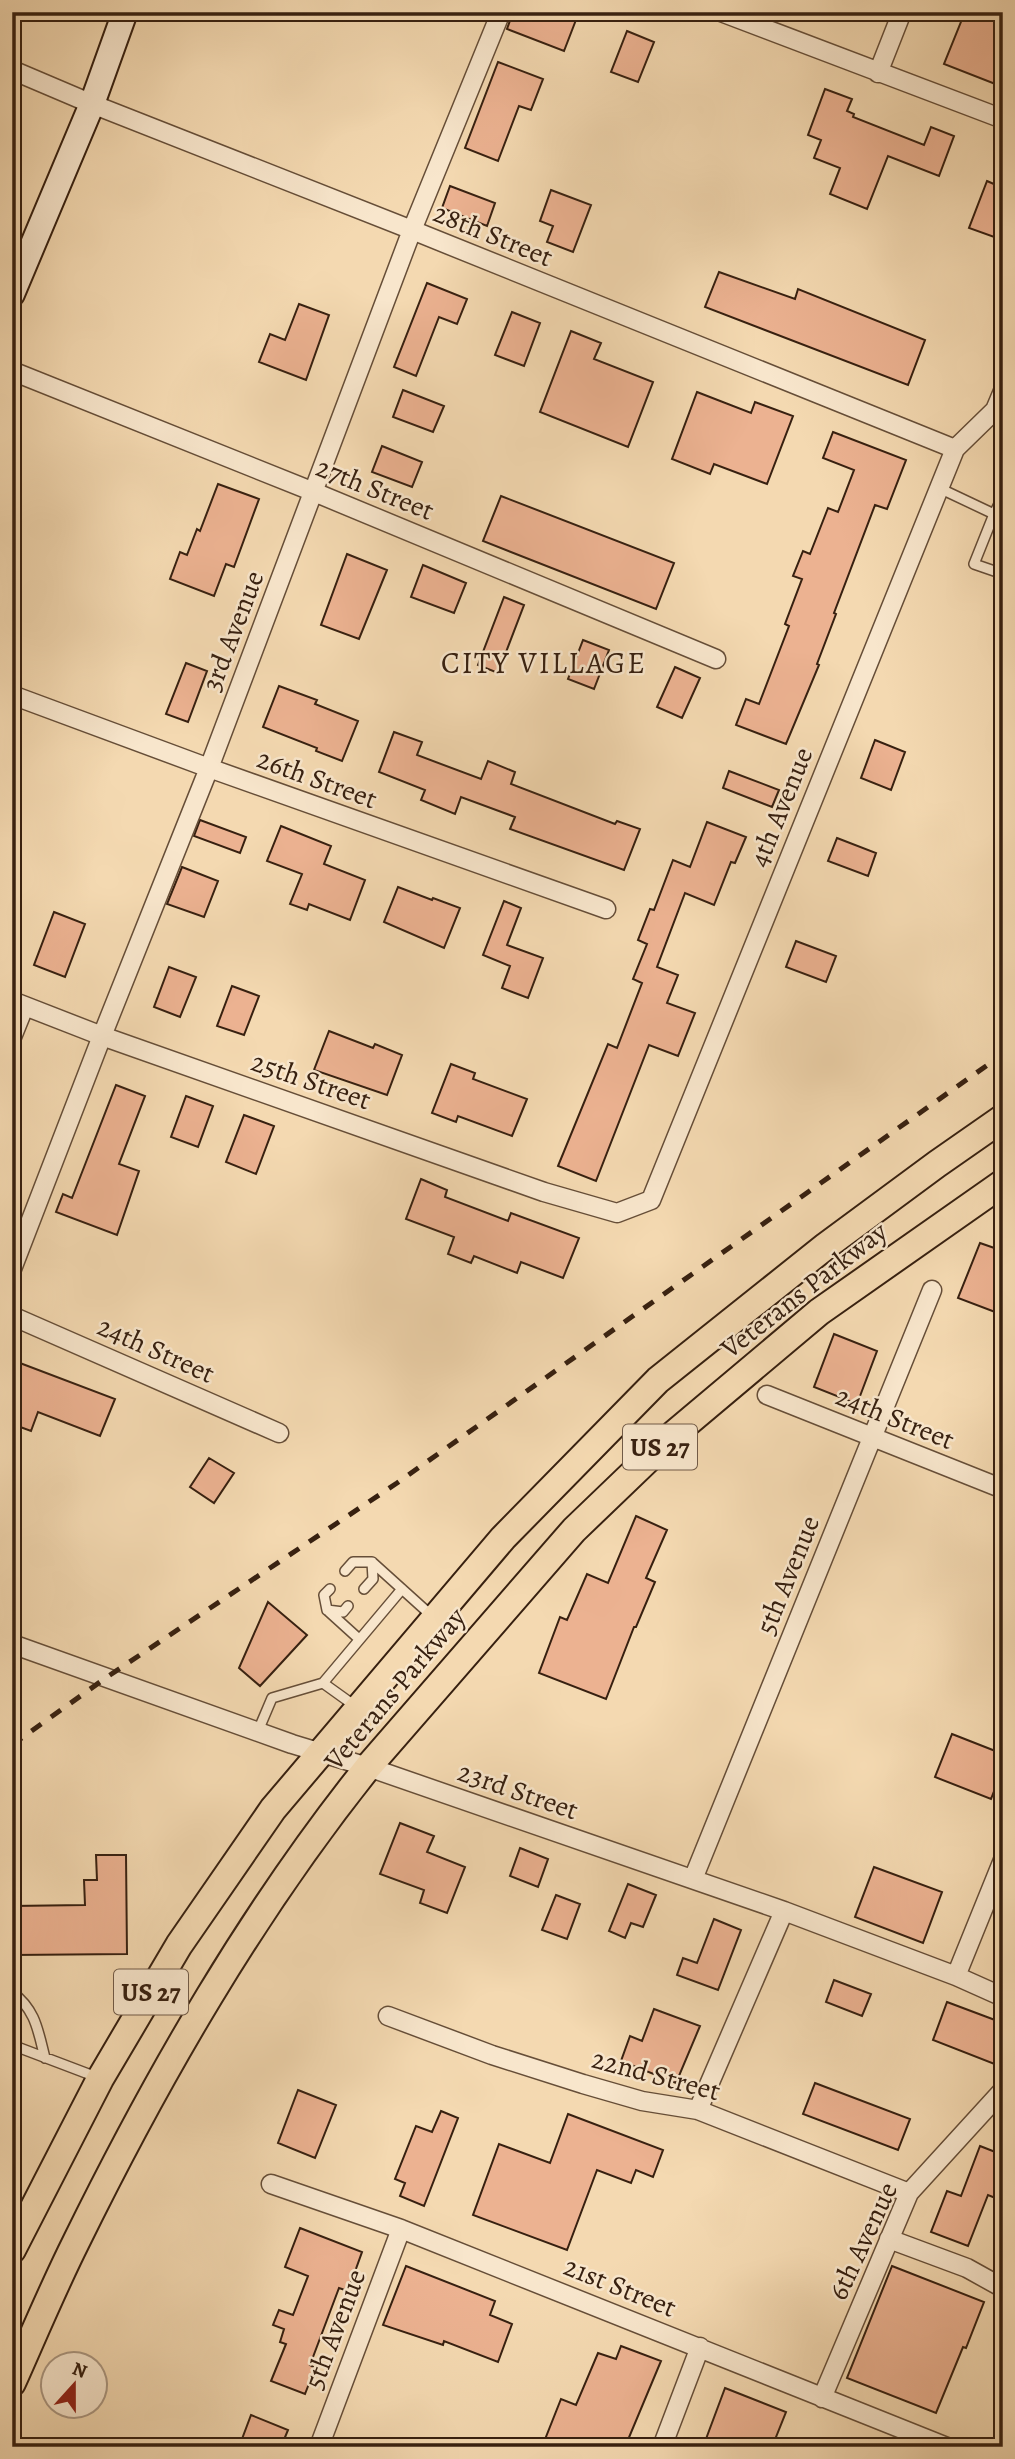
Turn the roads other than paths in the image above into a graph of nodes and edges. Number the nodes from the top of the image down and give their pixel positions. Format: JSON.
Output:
{"nodes":[{"id":1,"x":125,"y":12,"type":"edge"},
{"id":2,"x":501,"y":12,"type":"edge"},
{"id":3,"x":721,"y":12,"type":"edge"},
{"id":4,"x":902,"y":12,"type":"edge"},
{"id":5,"x":12,"y":70,"type":"edge"},
{"id":6,"x":878,"y":73,"type":"junction"},
{"id":7,"x":92,"y":104,"type":"junction"},
{"id":8,"x":1003,"y":119,"type":"edge"},
{"id":9,"x":412,"y":230,"type":"junction"},
{"id":10,"x":12,"y":293,"type":"edge"},
{"id":11,"x":12,"y":371,"type":"edge"},
{"id":12,"x":1003,"y":391,"type":"edge"},
{"id":13,"x":955,"y":449,"type":"junction"},
{"id":14,"x":939,"y":488,"type":"junction"},
{"id":15,"x":314,"y":492,"type":"junction"},
{"id":16,"x":1003,"y":496,"type":"edge"},
{"id":17,"x":994,"y":514,"type":"junction"},
{"id":18,"x":1003,"y":574,"type":"edge"},
{"id":19,"x":716,"y":659,"type":"dead end"},
{"id":20,"x":12,"y":695,"type":"edge"},
{"id":21,"x":209,"y":768,"type":"junction"},
{"id":22,"x":606,"y":909,"type":"dead end"},
{"id":23,"x":21,"y":1004,"type":"edge"},
{"id":24,"x":102,"y":1035,"type":"junction"},
{"id":25,"x":12,"y":1049,"type":"edge"},
{"id":26,"x":1003,"y":1118,"type":"edge"},
{"id":27,"x":1003,"y":1183,"type":"edge"},
{"id":28,"x":593,"y":1206,"type":"joint"},
{"id":29,"x":12,"y":1269,"type":"edge"},
{"id":30,"x":932,"y":1290,"type":"dead end"},
{"id":31,"x":12,"y":1316,"type":"edge"},
{"id":32,"x":767,"y":1395,"type":"dead end"},
{"id":33,"x":279,"y":1433,"type":"dead end"},
{"id":34,"x":873,"y":1437,"type":"junction"},
{"id":35,"x":1003,"y":1489,"type":"edge"},
{"id":36,"x":372,"y":1562,"type":"junction"},
{"id":37,"x":345,"y":1571,"type":"dead end"},
{"id":38,"x":330,"y":1589,"type":"dead end"},
{"id":39,"x":364,"y":1589,"type":"dead end"},
{"id":40,"x":402,"y":1589,"type":"junction"},
{"id":41,"x":348,"y":1606,"type":"dead end"},
{"id":42,"x":327,"y":1610,"type":"junction"},
{"id":43,"x":434,"y":1618,"type":"junction"},
{"id":44,"x":359,"y":1639,"type":"junction"},
{"id":45,"x":12,"y":1644,"type":"edge"},
{"id":46,"x":323,"y":1682,"type":"junction"},
{"id":47,"x":359,"y":1709,"type":"junction"},
{"id":48,"x":258,"y":1731,"type":"junction"},
{"id":49,"x":320,"y":1753,"type":"junction"},
{"id":50,"x":368,"y":1767,"type":"junction"},
{"id":51,"x":1003,"y":1860,"type":"edge"},
{"id":52,"x":693,"y":1879,"type":"junction"},
{"id":53,"x":784,"y":1911,"type":"junction"},
{"id":54,"x":956,"y":1976,"type":"junction"},
{"id":55,"x":12,"y":1992,"type":"edge"},
{"id":56,"x":1003,"y":1997,"type":"edge"},
{"id":57,"x":388,"y":2016,"type":"dead end"},
{"id":58,"x":12,"y":2045,"type":"edge"},
{"id":59,"x":45,"y":2058,"type":"junction"},
{"id":60,"x":100,"y":2079,"type":"junction"},
{"id":61,"x":1003,"y":2090,"type":"edge"},
{"id":62,"x":698,"y":2110,"type":"junction"},
{"id":63,"x":271,"y":2184,"type":"dead end"},
{"id":64,"x":909,"y":2193,"type":"junction"},
{"id":65,"x":401,"y":2229,"type":"junction"},
{"id":66,"x":889,"y":2239,"type":"junction"},
{"id":67,"x":12,"y":2250,"type":"edge"},
{"id":68,"x":1003,"y":2288,"type":"edge"},
{"id":69,"x":700,"y":2347,"type":"junction"},
{"id":70,"x":12,"y":2383,"type":"edge"},
{"id":71,"x":822,"y":2398,"type":"junction"},
{"id":72,"x":319,"y":2447,"type":"edge"},
{"id":73,"x":662,"y":2447,"type":"edge"},
{"id":74,"x":947,"y":2447,"type":"edge"}],
"edges":[{"from":1,"to":7,"type":"main road"},
{"from":2,"to":9,"type":"street","name":"3rd Avenue"},
{"from":3,"to":6,"type":"street"},
{"from":4,"to":6,"type":"street"},
{"from":5,"to":7,"type":"street","name":"28th Street"},
{"from":6,"to":8,"type":"street"},
{"from":7,"to":9,"type":"street","name":"28th Street"},
{"from":7,"to":10,"type":"main road"},
{"from":9,"to":13,"type":"street","name":"28th Street"},
{"from":9,"to":15,"type":"street","name":"3rd Avenue"},
{"from":11,"to":15,"type":"street","name":"27th Street"},
{"from":12,"to":13,"type":"street","name":"4th Avenue"},
{"from":13,"to":14,"type":"street","name":"4th Avenue"},
{"from":14,"to":17,"type":"lane"},
{"from":14,"to":28,"type":"street","name":"4th Avenue"},
{"from":15,"to":19,"type":"street","name":"27th Street"},
{"from":15,"to":21,"type":"street","name":"3rd Avenue"},
{"from":16,"to":17,"type":"lane"},
{"from":17,"to":18,"type":"lane"},
{"from":20,"to":21,"type":"street","name":"26th Street"},
{"from":21,"to":22,"type":"street","name":"26th Street"},
{"from":21,"to":24,"type":"street","name":"3rd Avenue"},
{"from":23,"to":24,"type":"street","name":"25th Street"},
{"from":23,"to":25,"type":"lane"},
{"from":24,"to":28,"type":"street","name":"25th Street"},
{"from":24,"to":29,"type":"street","name":"3rd Avenue"},
{"from":26,"to":43,"type":"main road","name":"Veterans Parkway","number":"US 27"},
{"from":27,"to":50,"type":"main road","name":"Veterans Parkway","number":"US 27"},
{"from":30,"to":34,"type":"street","name":"5th Avenue"},
{"from":31,"to":33,"type":"street","name":"24th Street"},
{"from":32,"to":34,"type":"street","name":"24th Street"},
{"from":34,"to":35,"type":"street","name":"24th Street"},
{"from":34,"to":52,"type":"street","name":"5th Avenue"},
{"from":36,"to":37,"type":"lane"},
{"from":36,"to":39,"type":"lane"},
{"from":36,"to":40,"type":"lane"},
{"from":38,"to":42,"type":"lane"},
{"from":40,"to":43,"type":"lane"},
{"from":40,"to":44,"type":"lane"},
{"from":41,"to":42,"type":"lane"},
{"from":42,"to":44,"type":"lane"},
{"from":43,"to":47,"type":"main road","name":"Veterans Parkway","number":"US 27"},
{"from":44,"to":46,"type":"lane"},
{"from":45,"to":48,"type":"street","name":"23rd Street"},
{"from":46,"to":47,"type":"lane"},
{"from":46,"to":48,"type":"lane"},
{"from":47,"to":49,"type":"main road","name":"Veterans Parkway","number":"US 27"},
{"from":48,"to":49,"type":"street","name":"23rd Street"},
{"from":49,"to":50,"type":"street","name":"23rd Street"},
{"from":49,"to":60,"type":"main road","name":"Veterans Parkway","number":"US 27"},
{"from":50,"to":52,"type":"street","name":"23rd Street"},
{"from":50,"to":70,"type":"main road","name":"Veterans Parkway","number":"US 27"},
{"from":51,"to":54,"type":"street"},
{"from":52,"to":53,"type":"street","name":"23rd Street"},
{"from":53,"to":54,"type":"street","name":"23rd Street"},
{"from":53,"to":62,"type":"street"},
{"from":54,"to":56,"type":"street","name":"23rd Street"},
{"from":55,"to":59,"type":"lane"},
{"from":57,"to":62,"type":"street","name":"22nd Street"},
{"from":58,"to":59,"type":"lane"},
{"from":59,"to":60,"type":"lane"},
{"from":60,"to":67,"type":"main road","name":"Veterans Parkway","number":"US 27"},
{"from":61,"to":64,"type":"street","name":"6th Avenue"},
{"from":62,"to":64,"type":"street","name":"22nd Street"},
{"from":63,"to":65,"type":"street","name":"21st Street"},
{"from":64,"to":66,"type":"street","name":"6th Avenue"},
{"from":65,"to":69,"type":"street","name":"21st Street"},
{"from":65,"to":72,"type":"street","name":"5th Avenue"},
{"from":66,"to":68,"type":"street"},
{"from":66,"to":71,"type":"street","name":"6th Avenue"},
{"from":69,"to":71,"type":"street","name":"21st Street"},
{"from":69,"to":73,"type":"street"},
{"from":71,"to":74,"type":"street","name":"21st Street"}]}
